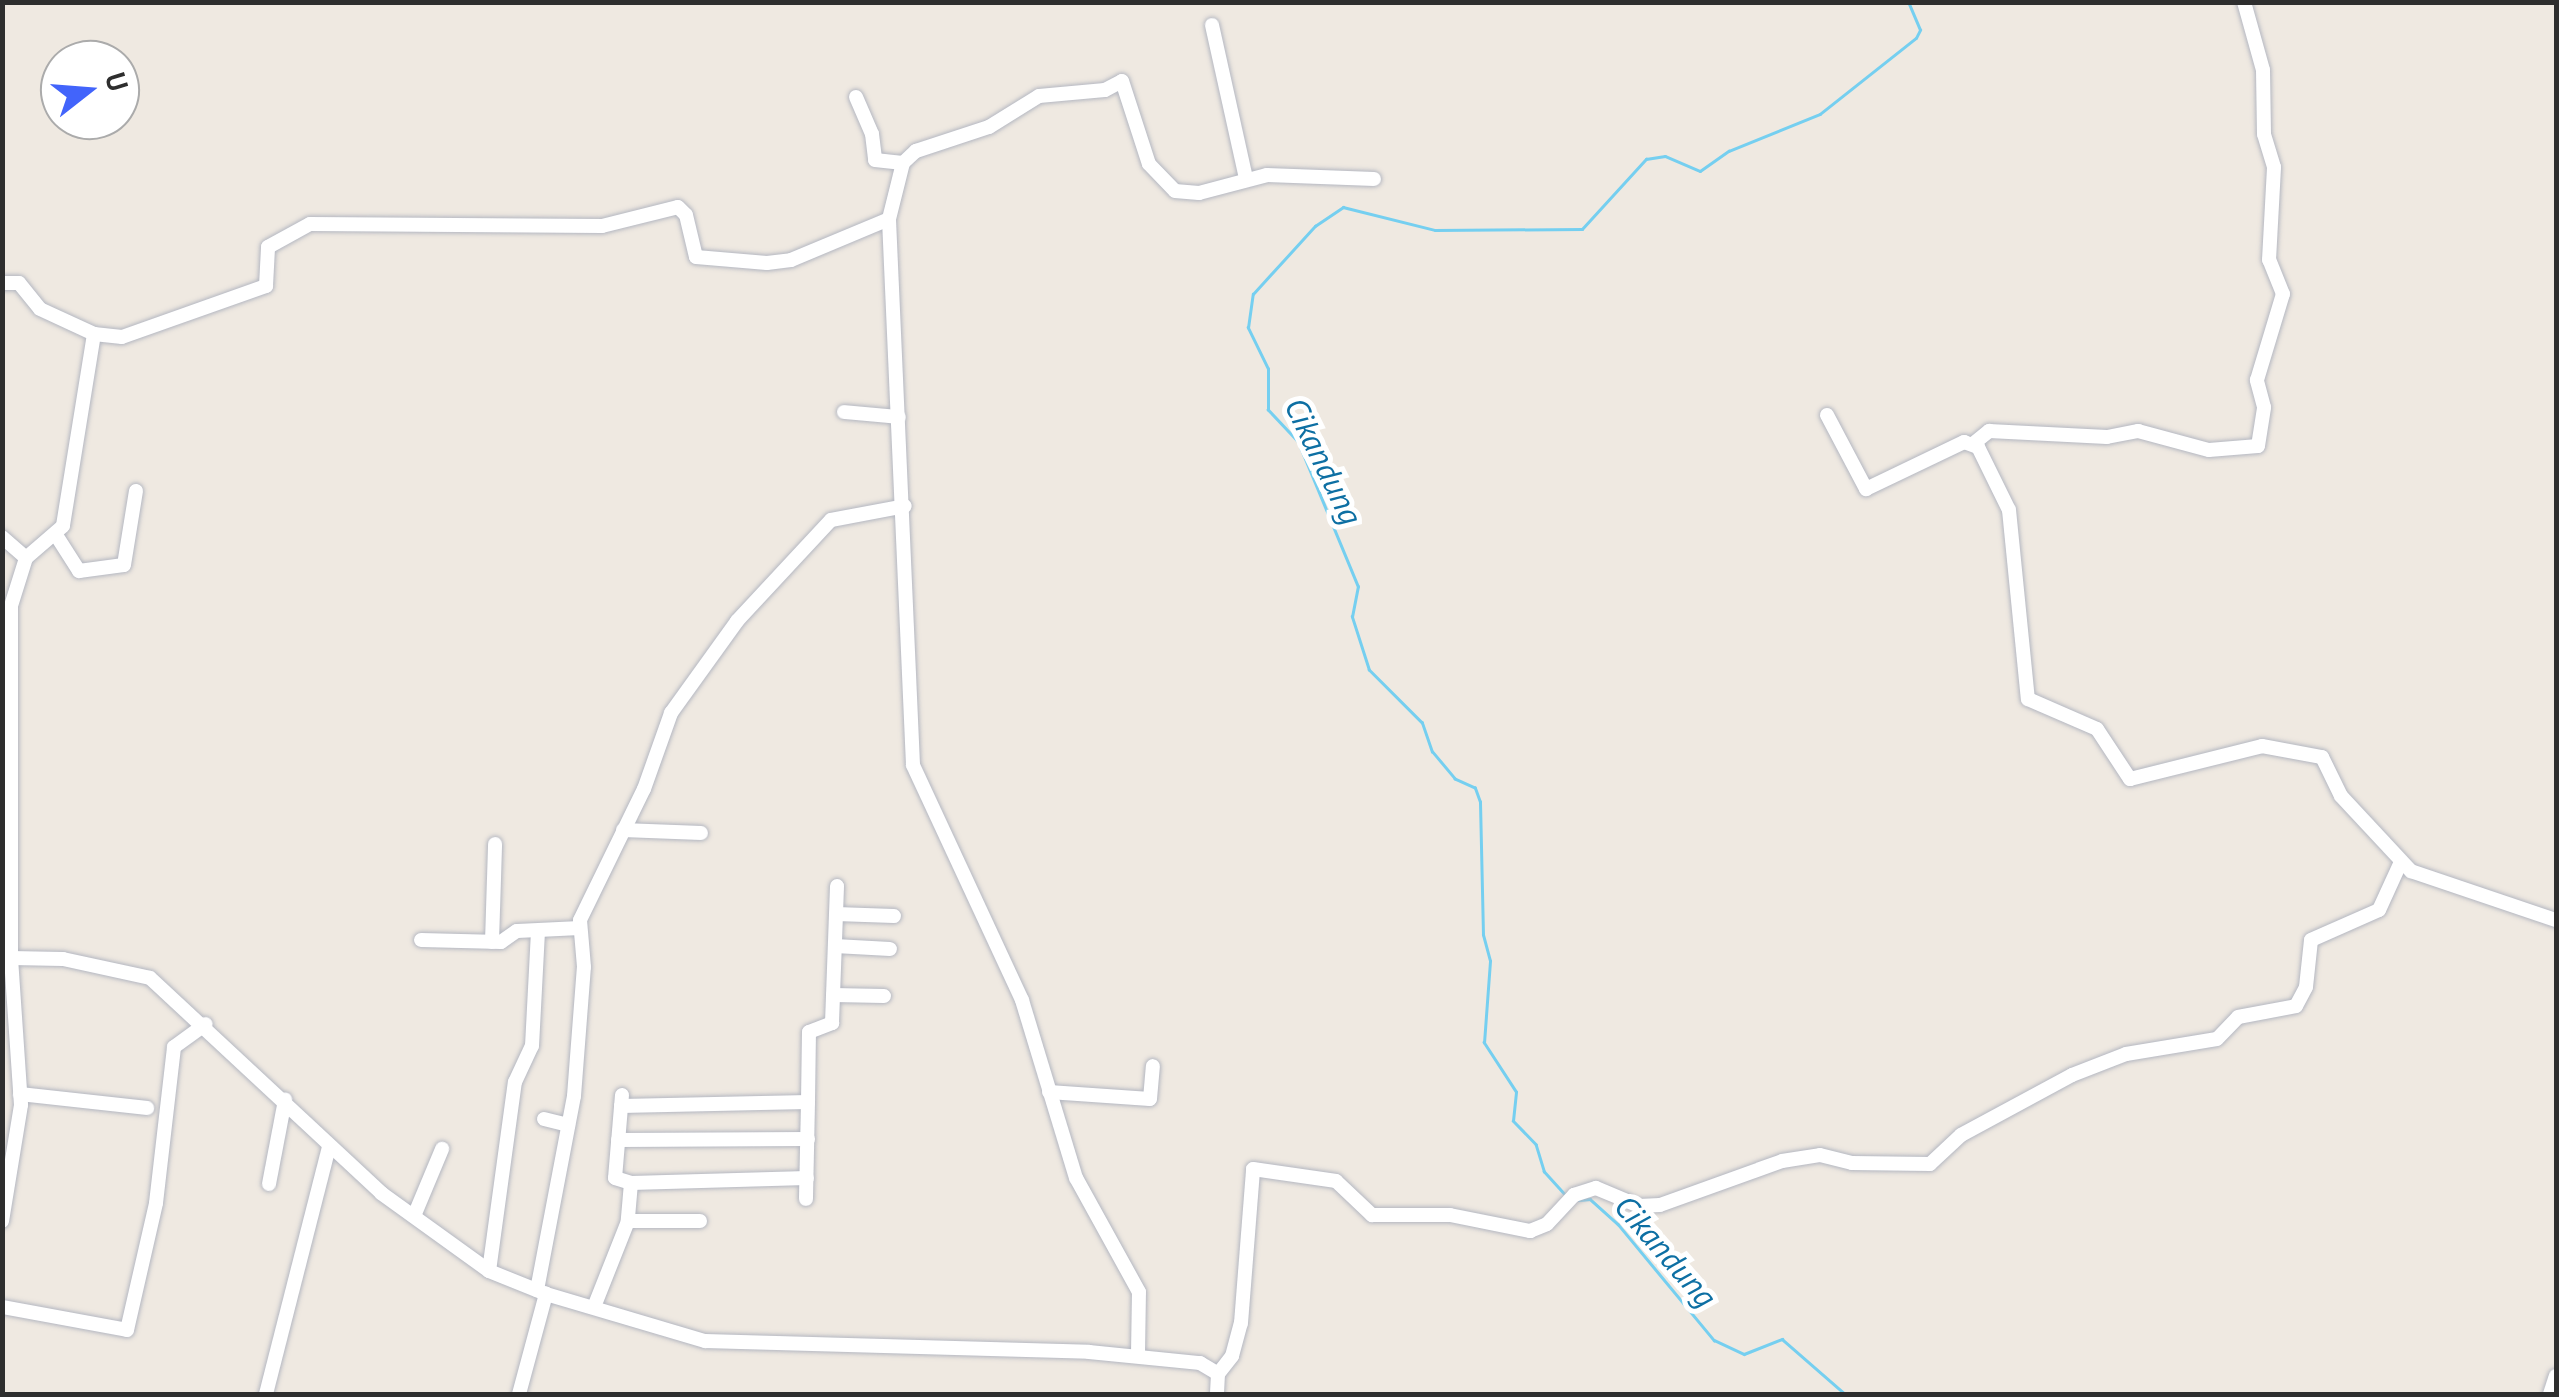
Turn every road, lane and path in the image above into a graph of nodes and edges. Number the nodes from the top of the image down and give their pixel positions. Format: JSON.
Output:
{"nodes":[{"id":1,"x":2244,"y":2,"type":"edge"},
{"id":2,"x":1212,"y":24,"type":"dead end"},
{"id":3,"x":856,"y":97,"type":"dead end"},
{"id":4,"x":903,"y":163,"type":"junction"},
{"id":5,"x":1246,"y":178,"type":"junction"},
{"id":6,"x":1374,"y":179,"type":"dead end"},
{"id":7,"x":889,"y":218,"type":"junction"},
{"id":8,"x":2,"y":282,"type":"edge"},
{"id":9,"x":94,"y":334,"type":"junction"},
{"id":10,"x":844,"y":412,"type":"dead end"},
{"id":11,"x":1827,"y":415,"type":"dead end"},
{"id":12,"x":898,"y":416,"type":"junction"},
{"id":13,"x":1973,"y":444,"type":"junction"},
{"id":14,"x":136,"y":491,"type":"dead end"},
{"id":15,"x":905,"y":506,"type":"junction"},
{"id":16,"x":56,"y":536,"type":"junction"},
{"id":17,"x":2,"y":537,"type":"edge"},
{"id":18,"x":26,"y":558,"type":"junction"},
{"id":19,"x":7,"y":631,"type":"edge"},
{"id":20,"x":5,"y":708,"type":"edge"},
{"id":21,"x":622,"y":830,"type":"junction"},
{"id":22,"x":701,"y":834,"type":"dead end"},
{"id":23,"x":495,"y":844,"type":"dead end"},
{"id":24,"x":5,"y":852,"type":"edge"},
{"id":25,"x":2400,"y":864,"type":"junction"},
{"id":26,"x":837,"y":886,"type":"dead end"},
{"id":27,"x":836,"y":914,"type":"junction"},
{"id":28,"x":894,"y":916,"type":"dead end"},
{"id":29,"x":2556,"y":920,"type":"edge"},
{"id":30,"x":580,"y":928,"type":"junction"},
{"id":31,"x":538,"y":932,"type":"junction"},
{"id":32,"x":6,"y":940,"type":"edge"},
{"id":33,"x":420,"y":940,"type":"dead end"},
{"id":34,"x":492,"y":942,"type":"junction"},
{"id":35,"x":835,"y":946,"type":"junction"},
{"id":36,"x":890,"y":949,"type":"dead end"},
{"id":37,"x":11,"y":958,"type":"junction"},
{"id":38,"x":833,"y":995,"type":"junction"},
{"id":39,"x":884,"y":996,"type":"dead end"},
{"id":40,"x":7,"y":1020,"type":"edge"},
{"id":41,"x":206,"y":1024,"type":"junction"},
{"id":42,"x":1152,"y":1066,"type":"dead end"},
{"id":43,"x":1048,"y":1092,"type":"junction"},
{"id":44,"x":20,"y":1094,"type":"junction"},
{"id":45,"x":285,"y":1100,"type":"junction"},
{"id":46,"x":808,"y":1102,"type":"junction"},
{"id":47,"x":146,"y":1108,"type":"dead end"},
{"id":48,"x":544,"y":1119,"type":"dead end"},
{"id":49,"x":568,"y":1126,"type":"junction"},
{"id":50,"x":618,"y":1140,"type":"junction"},
{"id":51,"x":808,"y":1140,"type":"junction"},
{"id":52,"x":329,"y":1146,"type":"junction"},
{"id":53,"x":442,"y":1149,"type":"dead end"},
{"id":54,"x":9,"y":1161,"type":"edge"},
{"id":55,"x":807,"y":1178,"type":"junction"},
{"id":56,"x":630,"y":1183,"type":"junction"},
{"id":57,"x":269,"y":1184,"type":"dead end"},
{"id":58,"x":806,"y":1199,"type":"dead end"},
{"id":59,"x":414,"y":1216,"type":"junction"},
{"id":60,"x":2,"y":1221,"type":"edge"},
{"id":61,"x":628,"y":1221,"type":"junction"},
{"id":62,"x":700,"y":1221,"type":"dead end"},
{"id":63,"x":490,"y":1271,"type":"junction"},
{"id":64,"x":542,"y":1292,"type":"junction"},
{"id":65,"x":2,"y":1307,"type":"edge"},
{"id":66,"x":594,"y":1308,"type":"junction"},
{"id":67,"x":1138,"y":1354,"type":"junction"},
{"id":68,"x":1218,"y":1374,"type":"junction"},
{"id":69,"x":2556,"y":1376,"type":"edge"},
{"id":70,"x":266,"y":1394,"type":"edge"},
{"id":71,"x":519,"y":1394,"type":"edge"},
{"id":72,"x":1217,"y":1394,"type":"edge"},
{"id":73,"x":2550,"y":1394,"type":"edge"}],
"edges":[{"from":1,"to":13,"type":"street"},
{"from":2,"to":5,"type":"street"},
{"from":3,"to":4,"type":"street"},
{"from":4,"to":5,"type":"street"},
{"from":4,"to":7,"type":"street"},
{"from":5,"to":6,"type":"street"},
{"from":7,"to":9,"type":"street"},
{"from":7,"to":12,"type":"street"},
{"from":8,"to":9,"type":"street"},
{"from":9,"to":16,"type":"street"},
{"from":10,"to":12,"type":"street"},
{"from":11,"to":13,"type":"street"},
{"from":12,"to":15,"type":"street"},
{"from":13,"to":25,"type":"street"},
{"from":14,"to":16,"type":"street"},
{"from":15,"to":21,"type":"street"},
{"from":15,"to":43,"type":"street"},
{"from":16,"to":18,"type":"street"},
{"from":17,"to":18,"type":"street"},
{"from":18,"to":19,"type":"street"},
{"from":19,"to":20,"type":"street"},
{"from":20,"to":24,"type":"street"},
{"from":21,"to":22,"type":"street"},
{"from":21,"to":30,"type":"street"},
{"from":23,"to":34,"type":"street"},
{"from":24,"to":32,"type":"street"},
{"from":25,"to":29,"type":"street"},
{"from":25,"to":68,"type":"street"},
{"from":26,"to":27,"type":"street"},
{"from":27,"to":28,"type":"street"},
{"from":27,"to":35,"type":"street"},
{"from":30,"to":31,"type":"street"},
{"from":30,"to":49,"type":"street"},
{"from":31,"to":34,"type":"street"},
{"from":31,"to":63,"type":"street"},
{"from":32,"to":37,"type":"street"},
{"from":33,"to":34,"type":"street"},
{"from":35,"to":36,"type":"street"},
{"from":35,"to":38,"type":"street"},
{"from":37,"to":40,"type":"street"},
{"from":37,"to":41,"type":"street"},
{"from":38,"to":39,"type":"street"},
{"from":38,"to":46,"type":"street"},
{"from":40,"to":44,"type":"street"},
{"from":41,"to":45,"type":"street"},
{"from":41,"to":65,"type":"street"},
{"from":42,"to":43,"type":"street"},
{"from":43,"to":67,"type":"street"},
{"from":44,"to":47,"type":"street"},
{"from":44,"to":54,"type":"street"},
{"from":45,"to":52,"type":"street"},
{"from":45,"to":57,"type":"street"},
{"from":46,"to":50,"type":"street"},
{"from":46,"to":51,"type":"street"},
{"from":48,"to":49,"type":"street"},
{"from":49,"to":64,"type":"street"},
{"from":50,"to":51,"type":"street"},
{"from":50,"to":56,"type":"street"},
{"from":51,"to":55,"type":"street"},
{"from":52,"to":59,"type":"street"},
{"from":52,"to":70,"type":"street"},
{"from":53,"to":59,"type":"street"},
{"from":54,"to":60,"type":"street"},
{"from":55,"to":56,"type":"street"},
{"from":55,"to":58,"type":"street"},
{"from":56,"to":61,"type":"street"},
{"from":59,"to":63,"type":"street"},
{"from":61,"to":62,"type":"street"},
{"from":61,"to":66,"type":"street"},
{"from":63,"to":64,"type":"street"},
{"from":64,"to":66,"type":"street"},
{"from":64,"to":71,"type":"street"},
{"from":66,"to":67,"type":"street"},
{"from":67,"to":68,"type":"street"},
{"from":68,"to":72,"type":"street"},
{"from":69,"to":73,"type":"street"}]}
